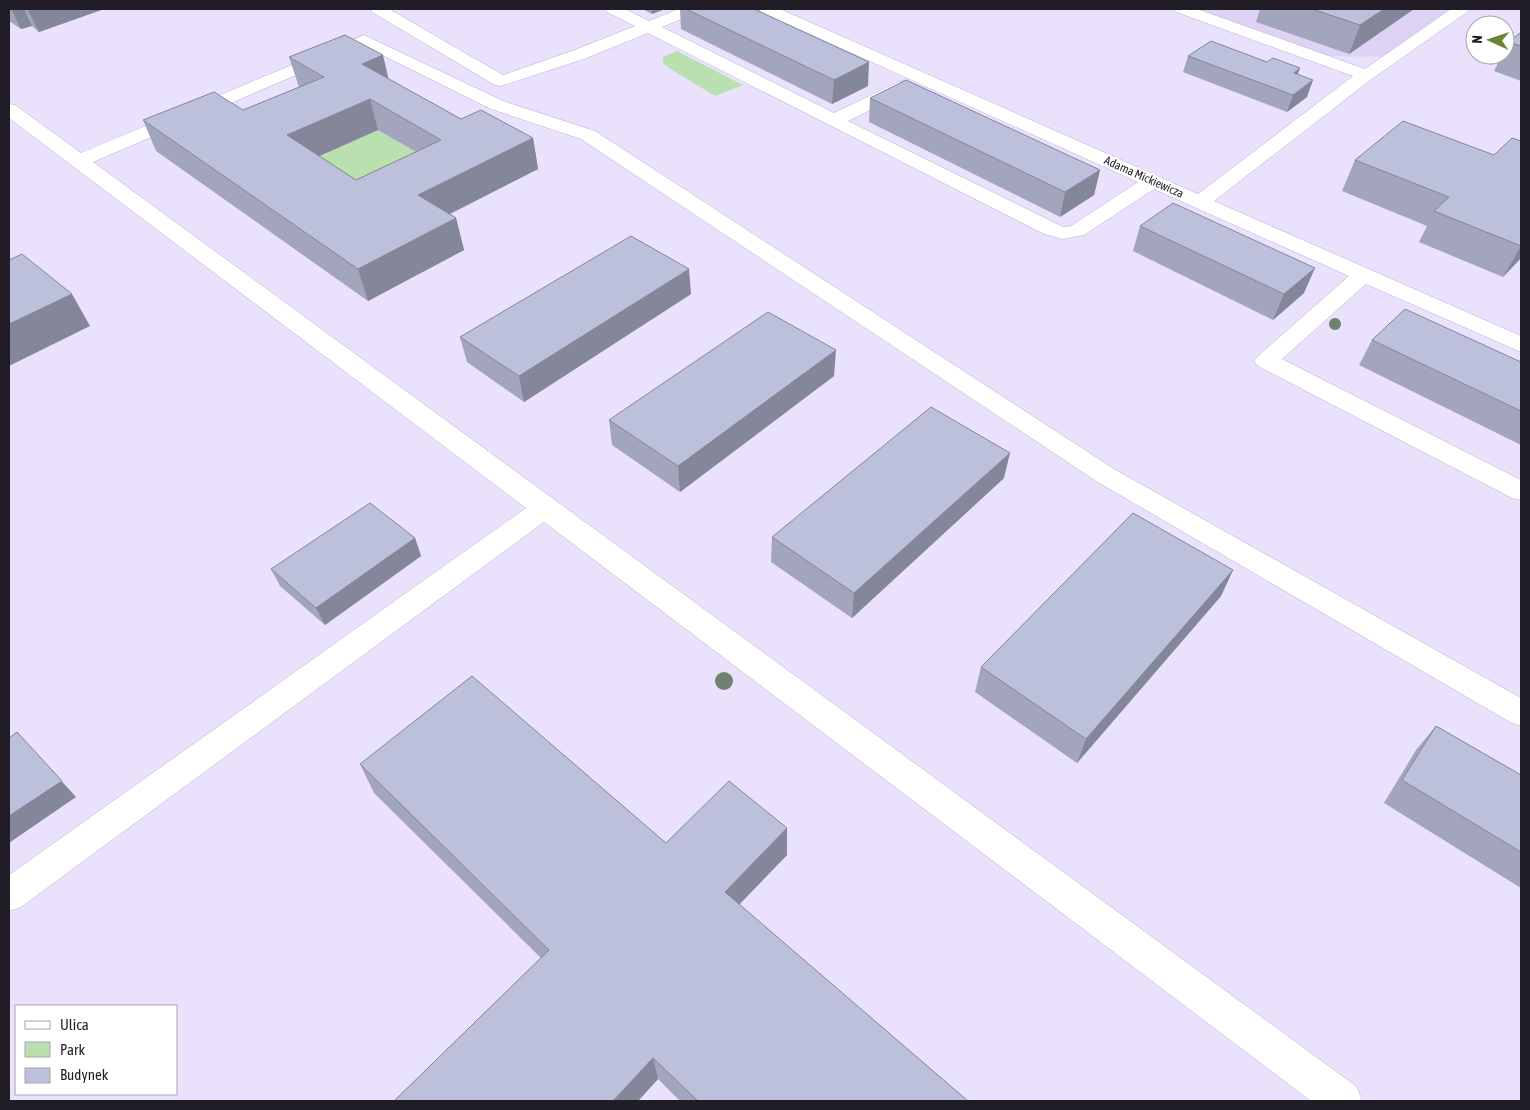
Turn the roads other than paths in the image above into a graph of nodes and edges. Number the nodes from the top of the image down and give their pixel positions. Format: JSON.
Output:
{"nodes":[{"id":1,"x":378,"y":9,"type":"edge"},
{"id":2,"x":612,"y":9,"type":"edge"},
{"id":3,"x":693,"y":9,"type":"edge"},
{"id":4,"x":767,"y":9,"type":"edge"},
{"id":5,"x":1182,"y":9,"type":"edge"},
{"id":6,"x":1461,"y":9,"type":"edge"},
{"id":7,"x":648,"y":27,"type":"junction"},
{"id":8,"x":1364,"y":76,"type":"junction"},
{"id":9,"x":922,"y":78,"type":"junction"},
{"id":10,"x":9,"y":109,"type":"edge"},
{"id":11,"x":834,"y":120,"type":"junction"},
{"id":12,"x":78,"y":160,"type":"junction"},
{"id":13,"x":1153,"y":181,"type":"junction"},
{"id":14,"x":1200,"y":202,"type":"junction"},
{"id":15,"x":1363,"y":275,"type":"junction"},
{"id":16,"x":1520,"y":343,"type":"edge"},
{"id":17,"x":1521,"y":491,"type":"edge"},
{"id":18,"x":545,"y":508,"type":"junction"},
{"id":19,"x":1521,"y":713,"type":"edge"},
{"id":20,"x":9,"y":895,"type":"edge"},
{"id":21,"x":1343,"y":1101,"type":"edge"}],
"edges":[{"from":1,"to":7,"type":"street"},
{"from":2,"to":7,"type":"street"},
{"from":3,"to":7,"type":"street"},
{"from":4,"to":9,"type":"street","name":"Adama Mickiewicza"},
{"from":5,"to":8,"type":"street"},
{"from":6,"to":8,"type":"street"},
{"from":7,"to":11,"type":"street"},
{"from":8,"to":14,"type":"street"},
{"from":9,"to":11,"type":"street"},
{"from":9,"to":13,"type":"street","name":"Adama Mickiewicza"},
{"from":10,"to":12,"type":"street"},
{"from":11,"to":13,"type":"street"},
{"from":12,"to":18,"type":"street"},
{"from":12,"to":19,"type":"street"},
{"from":13,"to":14,"type":"street","name":"Adama Mickiewicza"},
{"from":14,"to":15,"type":"street","name":"Adama Mickiewicza"},
{"from":15,"to":16,"type":"street","name":"Adama Mickiewicza"},
{"from":15,"to":17,"type":"street"},
{"from":18,"to":20,"type":"street"},
{"from":18,"to":21,"type":"street"}]}
